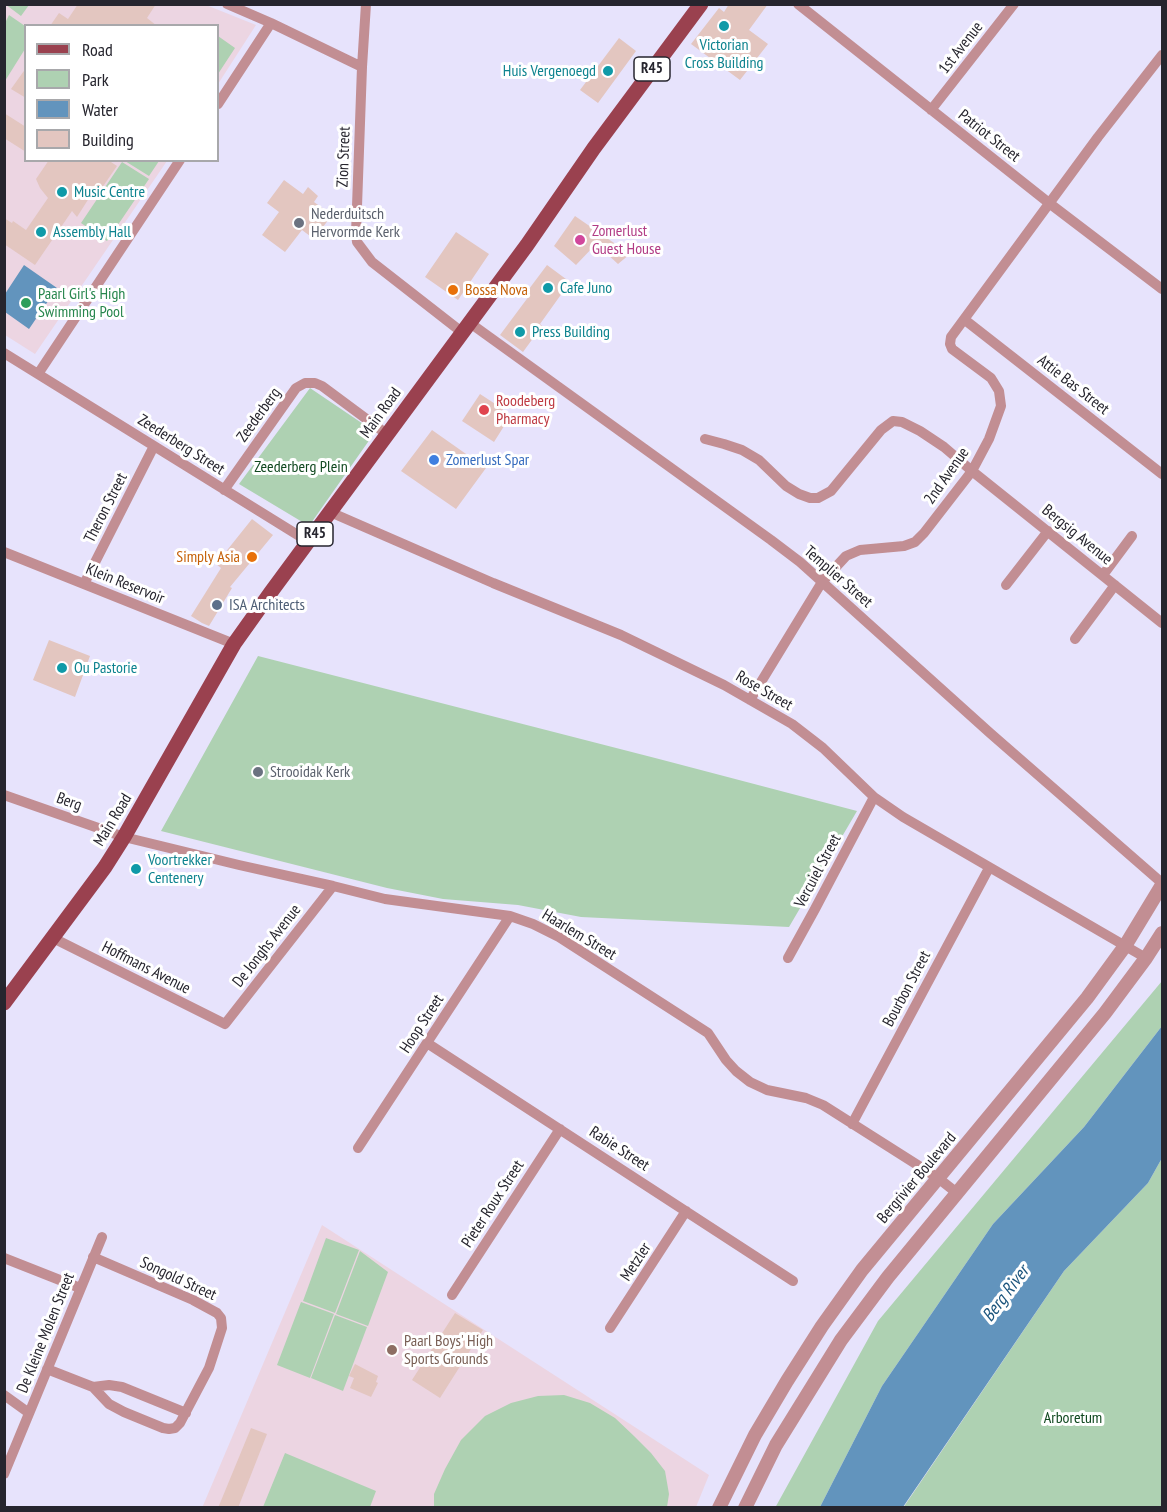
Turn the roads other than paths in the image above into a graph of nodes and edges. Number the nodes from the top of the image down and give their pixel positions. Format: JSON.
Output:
{"nodes":[{"id":1,"x":227,"y":4,"type":"edge"},
{"id":2,"x":366,"y":4,"type":"edge"},
{"id":3,"x":701,"y":4,"type":"edge"},
{"id":4,"x":798,"y":4,"type":"edge"},
{"id":5,"x":1014,"y":4,"type":"edge"},
{"id":6,"x":271,"y":23,"type":"junction"},
{"id":7,"x":1162,"y":55,"type":"edge"},
{"id":8,"x":362,"y":67,"type":"junction"},
{"id":9,"x":219,"y":102,"type":"edge"},
{"id":10,"x":931,"y":110,"type":"junction"},
{"id":11,"x":179,"y":162,"type":"edge"},
{"id":12,"x":1049,"y":204,"type":"junction"},
{"id":13,"x":1162,"y":289,"type":"edge"},
{"id":14,"x":964,"y":320,"type":"junction"},
{"id":15,"x":466,"y":328,"type":"junction"},
{"id":16,"x":4,"y":353,"type":"edge"},
{"id":17,"x":38,"y":374,"type":"junction"},
{"id":18,"x":388,"y":435,"type":"junction"},
{"id":19,"x":705,"y":440,"type":"dead end"},
{"id":20,"x":154,"y":446,"type":"junction"},
{"id":21,"x":972,"y":471,"type":"junction"},
{"id":22,"x":1162,"y":474,"type":"edge"},
{"id":23,"x":224,"y":489,"type":"junction"},
{"id":24,"x":330,"y":512,"type":"junction"},
{"id":25,"x":1048,"y":531,"type":"junction"},
{"id":26,"x":1132,"y":536,"type":"dead end"},
{"id":27,"x":309,"y":542,"type":"junction"},
{"id":28,"x":4,"y":552,"type":"edge"},
{"id":29,"x":1103,"y":575,"type":"junction"},
{"id":30,"x":822,"y":582,"type":"junction"},
{"id":31,"x":84,"y":584,"type":"junction"},
{"id":32,"x":1006,"y":585,"type":"dead end"},
{"id":33,"x":1116,"y":585,"type":"junction"},
{"id":34,"x":1162,"y":622,"type":"edge"},
{"id":35,"x":1075,"y":639,"type":"dead end"},
{"id":36,"x":234,"y":644,"type":"junction"},
{"id":37,"x":750,"y":700,"type":"junction"},
{"id":38,"x":4,"y":795,"type":"edge"},
{"id":39,"x":874,"y":797,"type":"junction"},
{"id":40,"x":124,"y":837,"type":"junction"},
{"id":41,"x":989,"y":868,"type":"junction"},
{"id":42,"x":1162,"y":884,"type":"edge"},
{"id":43,"x":333,"y":886,"type":"junction"},
{"id":44,"x":510,"y":916,"type":"junction"},
{"id":45,"x":1162,"y":933,"type":"edge"},
{"id":46,"x":53,"y":938,"type":"junction"},
{"id":47,"x":1125,"y":946,"type":"junction"},
{"id":48,"x":788,"y":958,"type":"dead end"},
{"id":49,"x":1146,"y":958,"type":"junction"},
{"id":50,"x":4,"y":1003,"type":"edge"},
{"id":51,"x":225,"y":1024,"type":"joint"},
{"id":52,"x":427,"y":1043,"type":"junction"},
{"id":53,"x":852,"y":1124,"type":"junction"},
{"id":54,"x":560,"y":1129,"type":"junction"},
{"id":55,"x":358,"y":1148,"type":"dead end"},
{"id":56,"x":938,"y":1178,"type":"junction"},
{"id":57,"x":957,"y":1193,"type":"junction"},
{"id":58,"x":686,"y":1211,"type":"junction"},
{"id":59,"x":102,"y":1237,"type":"dead end"},
{"id":60,"x":93,"y":1257,"type":"junction"},
{"id":61,"x":4,"y":1258,"type":"edge"},
{"id":62,"x":794,"y":1281,"type":"dead end"},
{"id":63,"x":80,"y":1288,"type":"junction"},
{"id":64,"x":452,"y":1295,"type":"dead end"},
{"id":65,"x":610,"y":1328,"type":"dead end"},
{"id":66,"x":47,"y":1369,"type":"junction"},
{"id":67,"x":93,"y":1387,"type":"junction"},
{"id":68,"x":4,"y":1395,"type":"edge"},
{"id":69,"x":29,"y":1413,"type":"junction"},
{"id":70,"x":186,"y":1413,"type":"junction"},
{"id":71,"x":4,"y":1474,"type":"edge"},
{"id":72,"x":719,"y":1508,"type":"edge"},
{"id":73,"x":745,"y":1508,"type":"edge"}],
"edges":[{"from":1,"to":6,"type":"street"},
{"from":2,"to":8,"type":"street","name":"Zion Street"},
{"from":3,"to":15,"type":"main road","name":"Main Road","number":"R45"},
{"from":4,"to":10,"type":"street","name":"Patriot Street"},
{"from":5,"to":10,"type":"street","name":"1st Avenue"},
{"from":6,"to":8,"type":"street"},
{"from":6,"to":9,"type":"street"},
{"from":7,"to":12,"type":"street","name":"2nd Avenue"},
{"from":8,"to":15,"type":"street","name":"Zion Street"},
{"from":10,"to":12,"type":"street","name":"Patriot Street"},
{"from":11,"to":17,"type":"street"},
{"from":12,"to":13,"type":"street","name":"Patriot Street"},
{"from":12,"to":14,"type":"street","name":"2nd Avenue"},
{"from":14,"to":21,"type":"street","name":"2nd Avenue"},
{"from":14,"to":22,"type":"street","name":"Attie Bas Street"},
{"from":15,"to":18,"type":"main road","name":"Main Road","number":"R45"},
{"from":15,"to":30,"type":"street","name":"Templier Street"},
{"from":16,"to":17,"type":"street","name":"Zeederberg Street"},
{"from":17,"to":20,"type":"street","name":"Zeederberg Street"},
{"from":18,"to":23,"type":"street","name":"Zeederberg"},
{"from":18,"to":24,"type":"main road","name":"Main Road","number":"R45"},
{"from":19,"to":21,"type":"street","name":"Bergsig Avenue"},
{"from":20,"to":23,"type":"street","name":"Zeederberg Street"},
{"from":20,"to":31,"type":"street","name":"Theron Street"},
{"from":21,"to":25,"type":"street","name":"Bergsig Avenue"},
{"from":21,"to":30,"type":"street","name":"2nd Avenue"},
{"from":23,"to":27,"type":"street","name":"Zeederberg Street"},
{"from":24,"to":27,"type":"main road","name":"Main Road","number":"R45"},
{"from":24,"to":37,"type":"street","name":"Rose Street"},
{"from":25,"to":29,"type":"street","name":"Bergsig Avenue"},
{"from":25,"to":32,"type":"street"},
{"from":26,"to":29,"type":"street"},
{"from":27,"to":36,"type":"main road","name":"Main Road","number":"R45"},
{"from":28,"to":31,"type":"street","name":"Klein Reservoir"},
{"from":29,"to":33,"type":"street","name":"Bergsig Avenue"},
{"from":30,"to":37,"type":"street","name":"2nd Avenue"},
{"from":30,"to":42,"type":"street","name":"Templier Street"},
{"from":31,"to":36,"type":"street","name":"Klein Reservoir"},
{"from":33,"to":34,"type":"street","name":"Bergsig Avenue"},
{"from":33,"to":35,"type":"street"},
{"from":36,"to":40,"type":"main road","name":"Main Road","number":"R45"},
{"from":37,"to":39,"type":"street","name":"Rose Street"},
{"from":38,"to":40,"type":"street","name":"Berg"},
{"from":39,"to":41,"type":"street","name":"Rose Street"},
{"from":39,"to":48,"type":"street","name":"Vercuiel Street"},
{"from":40,"to":43,"type":"street","name":"Haarlem Street"},
{"from":40,"to":46,"type":"main road","name":"Main Road","number":"R45"},
{"from":41,"to":47,"type":"street","name":"Rose Street"},
{"from":41,"to":53,"type":"street","name":"Bourbon Street"},
{"from":42,"to":47,"type":"street","name":"Bergrivier Boulevard"},
{"from":43,"to":44,"type":"street","name":"Haarlem Street"},
{"from":43,"to":51,"type":"street","name":"De Jonghs Avenue"},
{"from":44,"to":52,"type":"street","name":"Hoop Street"},
{"from":44,"to":53,"type":"street","name":"Haarlem Street"},
{"from":45,"to":49,"type":"street"},
{"from":46,"to":50,"type":"main road","name":"Main Road","number":"R45"},
{"from":46,"to":51,"type":"street","name":"Hoffmans Avenue"},
{"from":47,"to":49,"type":"street","name":"Rose Street"},
{"from":47,"to":56,"type":"street","name":"Bergrivier Boulevard"},
{"from":49,"to":57,"type":"street"},
{"from":52,"to":54,"type":"street","name":"Rabie Street"},
{"from":52,"to":55,"type":"street","name":"Hoop Street"},
{"from":53,"to":56,"type":"street","name":"Haarlem Street"},
{"from":54,"to":58,"type":"street","name":"Rabie Street"},
{"from":54,"to":64,"type":"street","name":"Pieter Roux Street"},
{"from":56,"to":57,"type":"street","name":"Haarlem Street"},
{"from":56,"to":72,"type":"street","name":"Bergrivier Boulevard"},
{"from":57,"to":73,"type":"street"},
{"from":58,"to":62,"type":"street","name":"Rabie Street"},
{"from":58,"to":65,"type":"street","name":"Metzler"},
{"from":59,"to":60,"type":"street","name":"De Kleine Molen Street"},
{"from":60,"to":63,"type":"street","name":"De Kleine Molen Street"},
{"from":60,"to":70,"type":"street","name":"Songold Street"},
{"from":61,"to":63,"type":"street"},
{"from":63,"to":66,"type":"street","name":"De Kleine Molen Street"},
{"from":66,"to":67,"type":"street","name":"Songold Street"},
{"from":66,"to":69,"type":"street","name":"De Kleine Molen Street"},
{"from":67,"to":70,"type":"street","name":"Songold Street"},
{"from":67,"to":70,"type":"street","name":"Songold Street"},
{"from":68,"to":69,"type":"street"},
{"from":69,"to":71,"type":"street","name":"De Kleine Molen Street"}]}
